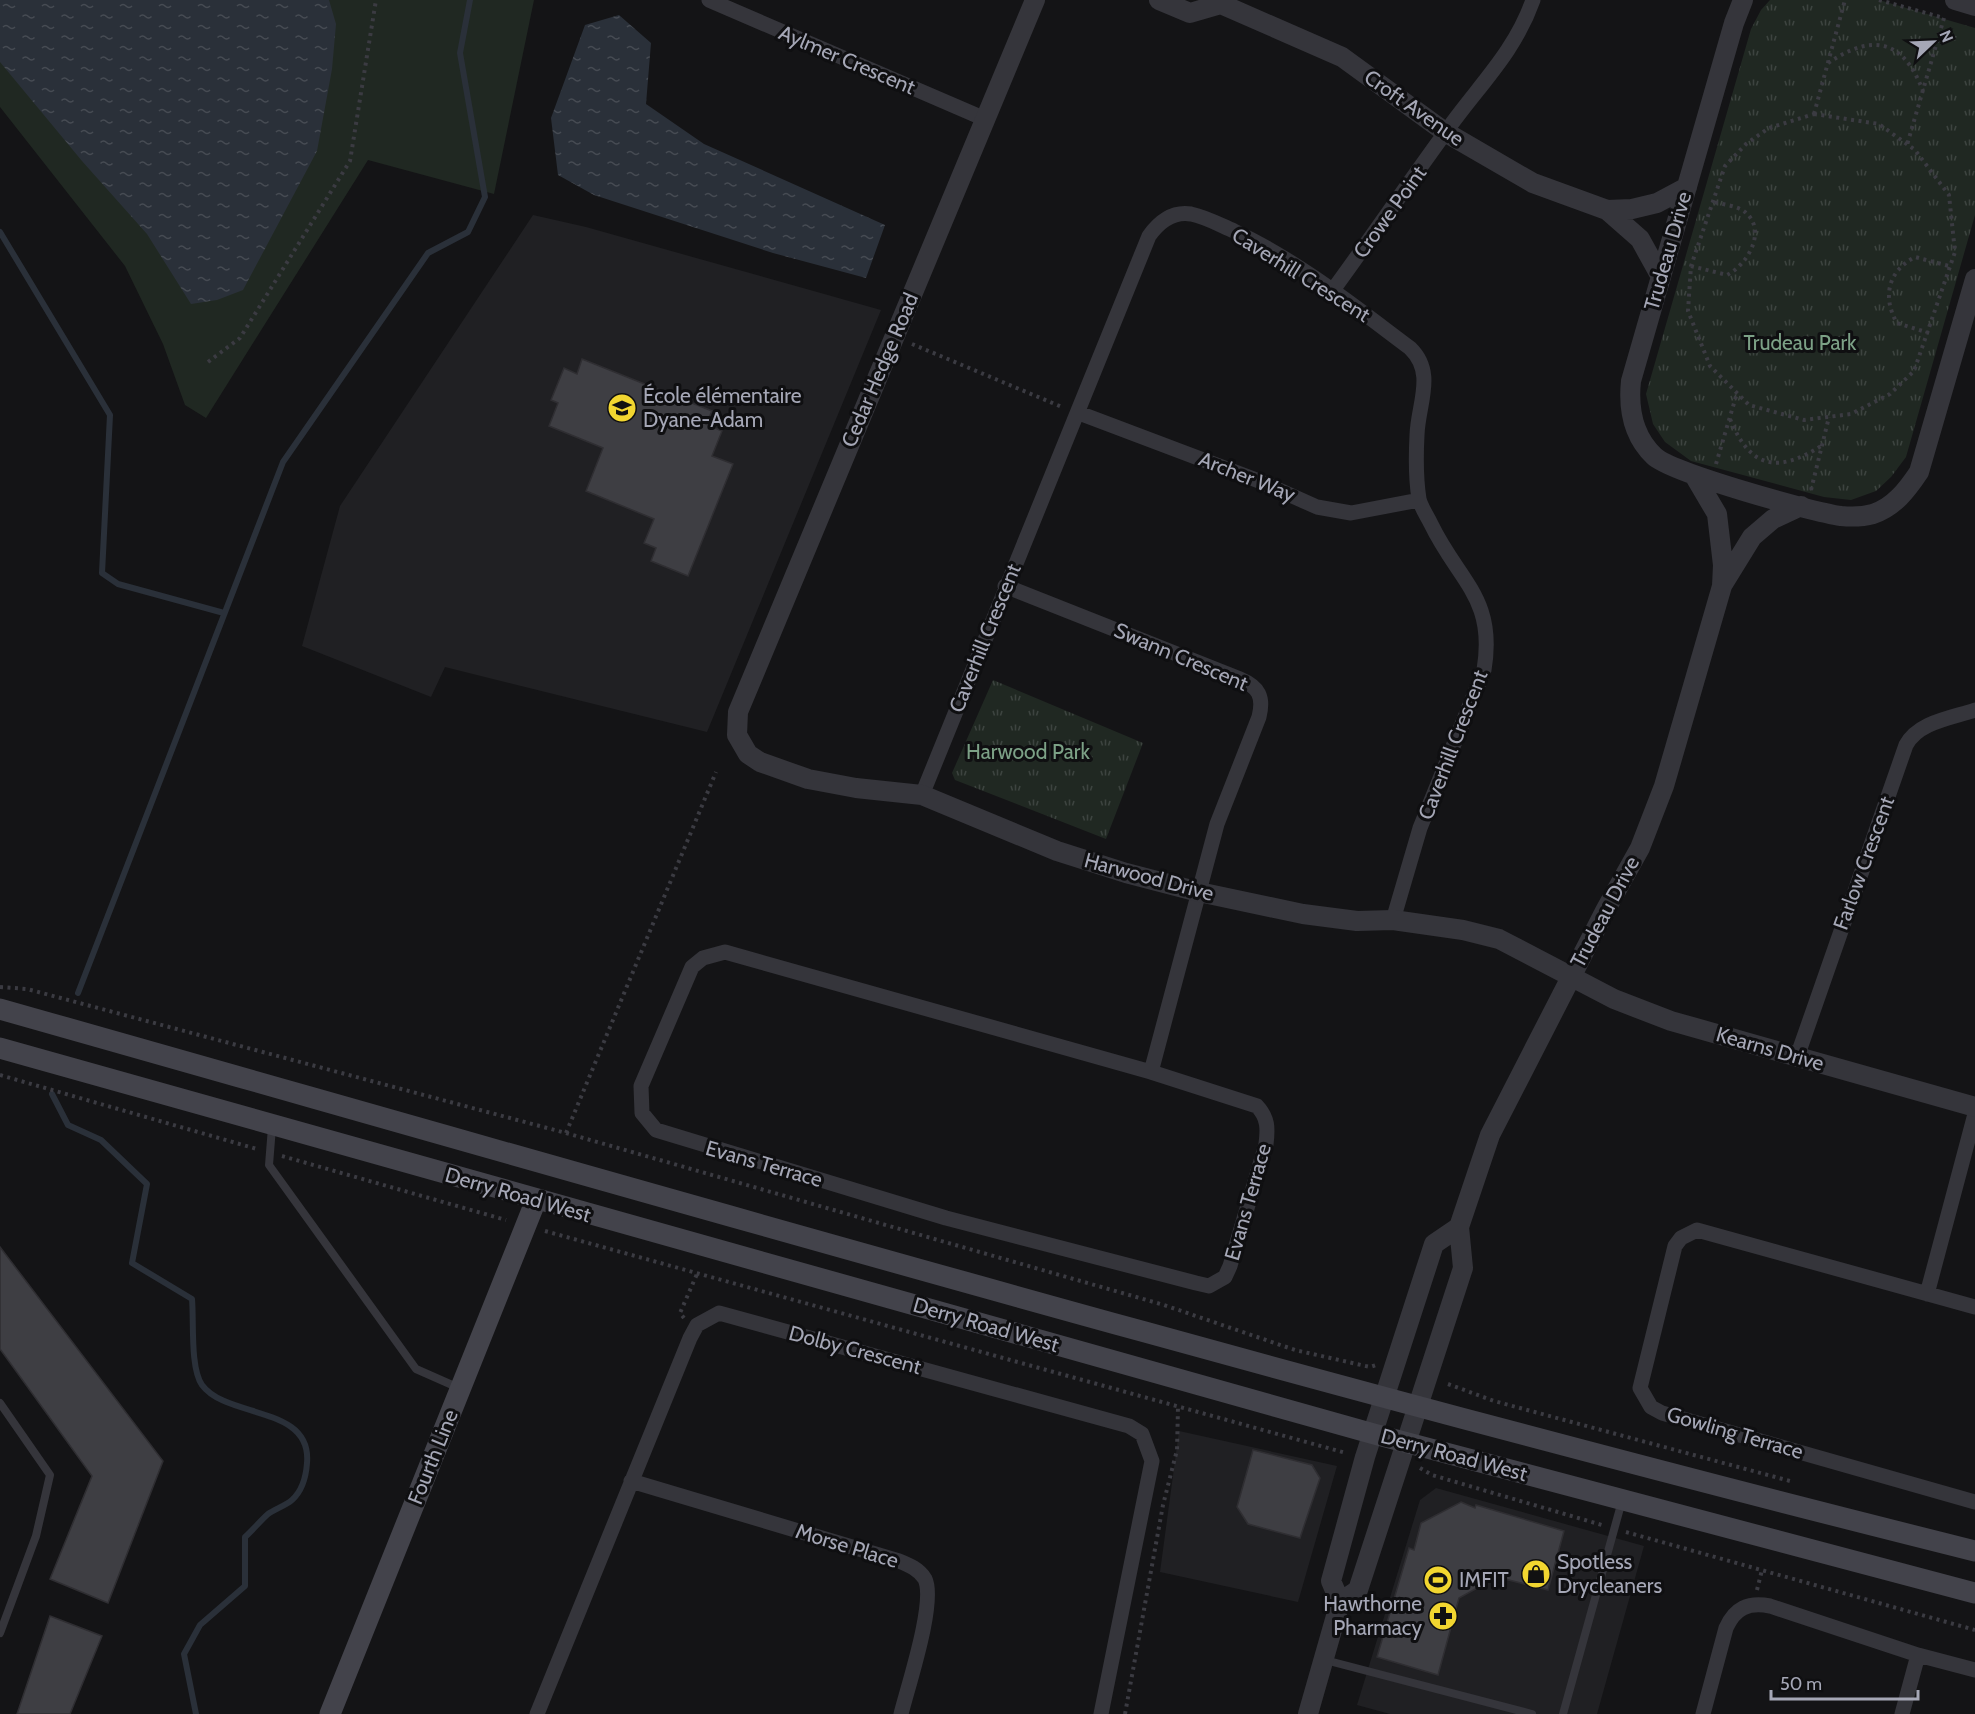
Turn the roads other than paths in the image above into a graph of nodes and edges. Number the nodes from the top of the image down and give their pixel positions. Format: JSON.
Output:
{"nodes":[{"id":1,"x":709,"y":0,"type":"edge"},
{"id":2,"x":1035,"y":0,"type":"edge"},
{"id":3,"x":1159,"y":0,"type":"edge"},
{"id":4,"x":1533,"y":0,"type":"edge"},
{"id":5,"x":1743,"y":0,"type":"edge"},
{"id":6,"x":1955,"y":0,"type":"edge"},
{"id":7,"x":1219,"y":2,"type":"edge"},
{"id":8,"x":1975,"y":6,"type":"edge"},
{"id":9,"x":985,"y":119,"type":"junction"},
{"id":10,"x":1445,"y":132,"type":"junction"},
{"id":11,"x":1687,"y":187,"type":"junction"},
{"id":12,"x":1607,"y":210,"type":"junction"},
{"id":13,"x":1661,"y":277,"type":"junction"},
{"id":14,"x":1975,"y":279,"type":"edge"},
{"id":15,"x":1334,"y":290,"type":"junction"},
{"id":16,"x":1975,"y":334,"type":"edge"},
{"id":17,"x":1952,"y":361,"type":"junction"},
{"id":18,"x":1078,"y":412,"type":"junction"},
{"id":19,"x":1694,"y":475,"type":"junction"},
{"id":20,"x":1800,"y":497,"type":"junction"},
{"id":21,"x":1419,"y":500,"type":"junction"},
{"id":22,"x":1005,"y":586,"type":"junction"},
{"id":23,"x":1722,"y":586,"type":"junction"},
{"id":24,"x":1975,"y":711,"type":"edge"},
{"id":25,"x":739,"y":742,"type":"joint"},
{"id":26,"x":922,"y":795,"type":"junction"},
{"id":27,"x":1199,"y":892,"type":"junction"},
{"id":28,"x":1393,"y":921,"type":"junction"},
{"id":29,"x":1572,"y":975,"type":"junction"},
{"id":30,"x":0,"y":1010,"type":"edge"},
{"id":31,"x":0,"y":1048,"type":"edge"},
{"id":32,"x":1797,"y":1057,"type":"junction"},
{"id":33,"x":1151,"y":1072,"type":"junction"},
{"id":34,"x":1975,"y":1107,"type":"edge"},
{"id":35,"x":1975,"y":1114,"type":"edge"},
{"id":36,"x":272,"y":1126,"type":"junction"},
{"id":37,"x":536,"y":1200,"type":"junction"},
{"id":38,"x":1459,"y":1227,"type":"junction"},
{"id":39,"x":1927,"y":1294,"type":"junction"},
{"id":40,"x":1975,"y":1307,"type":"edge"},
{"id":41,"x":461,"y":1389,"type":"junction"},
{"id":42,"x":1386,"y":1398,"type":"junction"},
{"id":43,"x":0,"y":1402,"type":"edge"},
{"id":44,"x":1419,"y":1407,"type":"junction"},
{"id":45,"x":1374,"y":1434,"type":"junction"},
{"id":46,"x":1406,"y":1442,"type":"junction"},
{"id":47,"x":631,"y":1481,"type":"junction"},
{"id":48,"x":1622,"y":1501,"type":"junction"},
{"id":49,"x":1975,"y":1502,"type":"edge"},
{"id":50,"x":1975,"y":1551,"type":"edge"},
{"id":51,"x":1975,"y":1593,"type":"edge"},
{"id":52,"x":1340,"y":1602,"type":"junction"},
{"id":53,"x":0,"y":1633,"type":"edge"},
{"id":54,"x":1918,"y":1654,"type":"junction"},
{"id":55,"x":1324,"y":1660,"type":"junction"},
{"id":56,"x":1975,"y":1670,"type":"edge"},
{"id":57,"x":330,"y":1714,"type":"edge"},
{"id":58,"x":537,"y":1714,"type":"edge"},
{"id":59,"x":901,"y":1714,"type":"edge"},
{"id":60,"x":1101,"y":1714,"type":"edge"},
{"id":61,"x":1308,"y":1714,"type":"edge"},
{"id":62,"x":1532,"y":1714,"type":"edge"},
{"id":63,"x":1563,"y":1714,"type":"edge"},
{"id":64,"x":1703,"y":1714,"type":"edge"},
{"id":65,"x":1902,"y":1714,"type":"edge"}],
"edges":[{"from":1,"to":9,"type":"street","name":"Aylmer Crescent"},
{"from":2,"to":9,"type":"street","name":"Cedar Hedge Road"},
{"from":3,"to":7,"type":"street","name":"Croft Avenue"},
{"from":4,"to":10,"type":"street","name":"Crowe Point"},
{"from":5,"to":11,"type":"street","name":"Trudeau Drive"},
{"from":6,"to":8,"type":"street"},
{"from":7,"to":10,"type":"street","name":"Croft Avenue"},
{"from":9,"to":25,"type":"street","name":"Cedar Hedge Road"},
{"from":10,"to":12,"type":"street","name":"Croft Avenue"},
{"from":10,"to":15,"type":"street","name":"Crowe Point"},
{"from":11,"to":12,"type":"street","name":"Croft Avenue"},
{"from":11,"to":13,"type":"street","name":"Trudeau Drive"},
{"from":12,"to":13,"type":"street","name":"Croft Avenue"},
{"from":13,"to":19,"type":"street","name":"Trudeau Drive"},
{"from":14,"to":17,"type":"street","name":"Trudeau Drive"},
{"from":15,"to":18,"type":"street","name":"Caverhill Crescent"},
{"from":15,"to":21,"type":"street","name":"Caverhill Crescent"},
{"from":16,"to":17,"type":"street"},
{"from":17,"to":20,"type":"street","name":"Trudeau Drive"},
{"from":18,"to":21,"type":"street","name":"Archer Way"},
{"from":18,"to":22,"type":"street","name":"Caverhill Crescent"},
{"from":19,"to":20,"type":"street","name":"Trudeau Drive"},
{"from":19,"to":23,"type":"street","name":"Trudeau Drive"},
{"from":20,"to":23,"type":"street","name":"Trudeau Drive"},
{"from":21,"to":28,"type":"street","name":"Caverhill Crescent"},
{"from":22,"to":26,"type":"street","name":"Caverhill Crescent"},
{"from":22,"to":27,"type":"street","name":"Swann Crescent"},
{"from":23,"to":29,"type":"street","name":"Trudeau Drive"},
{"from":24,"to":32,"type":"street","name":"Farlow Crescent"},
{"from":25,"to":26,"type":"street","name":"Harwood Drive"},
{"from":26,"to":27,"type":"street","name":"Harwood Drive"},
{"from":27,"to":28,"type":"street","name":"Harwood Drive"},
{"from":27,"to":33,"type":"street"},
{"from":28,"to":29,"type":"street","name":"Harwood Drive"},
{"from":29,"to":32,"type":"street","name":"Kearns Drive"},
{"from":29,"to":38,"type":"street","name":"Trudeau Drive"},
{"from":30,"to":42,"type":"main road","name":"Derry Road West"},
{"from":31,"to":36,"type":"main road","name":"Derry Road West"},
{"from":32,"to":34,"type":"street","name":"Kearns Drive"},
{"from":33,"to":33,"type":"street","name":"Evans Terrace"},
{"from":35,"to":39,"type":"street"},
{"from":36,"to":37,"type":"main road","name":"Derry Road West"},
{"from":36,"to":41,"type":"lane"},
{"from":37,"to":41,"type":"main road","name":"Fourth Line"},
{"from":37,"to":45,"type":"main road","name":"Derry Road West"},
{"from":38,"to":42,"type":"street"},
{"from":38,"to":44,"type":"street","name":"Trudeau Drive"},
{"from":39,"to":40,"type":"street","name":"Gowling Terrace"},
{"from":39,"to":49,"type":"street","name":"Gowling Terrace"},
{"from":41,"to":57,"type":"main road","name":"Fourth Line"},
{"from":42,"to":44,"type":"main road","name":"Derry Road West"},
{"from":42,"to":45,"type":"street"},
{"from":43,"to":53,"type":"lane"},
{"from":44,"to":46,"type":"street","name":"Trudeau Drive"},
{"from":44,"to":50,"type":"main road","name":"Derry Road West"},
{"from":45,"to":46,"type":"main road","name":"Derry Road West"},
{"from":45,"to":52,"type":"street"},
{"from":46,"to":48,"type":"main road","name":"Derry Road West"},
{"from":46,"to":52,"type":"street","name":"Trudeau Drive"},
{"from":47,"to":58,"type":"street"},
{"from":47,"to":59,"type":"street","name":"Morse Place"},
{"from":47,"to":60,"type":"street","name":"Dolby Crescent"},
{"from":48,"to":51,"type":"main road","name":"Derry Road West"},
{"from":48,"to":63,"type":"lane"},
{"from":52,"to":55,"type":"street"},
{"from":54,"to":56,"type":"street"},
{"from":54,"to":64,"type":"street"},
{"from":54,"to":65,"type":"street"},
{"from":55,"to":61,"type":"street"},
{"from":55,"to":62,"type":"lane"}]}
